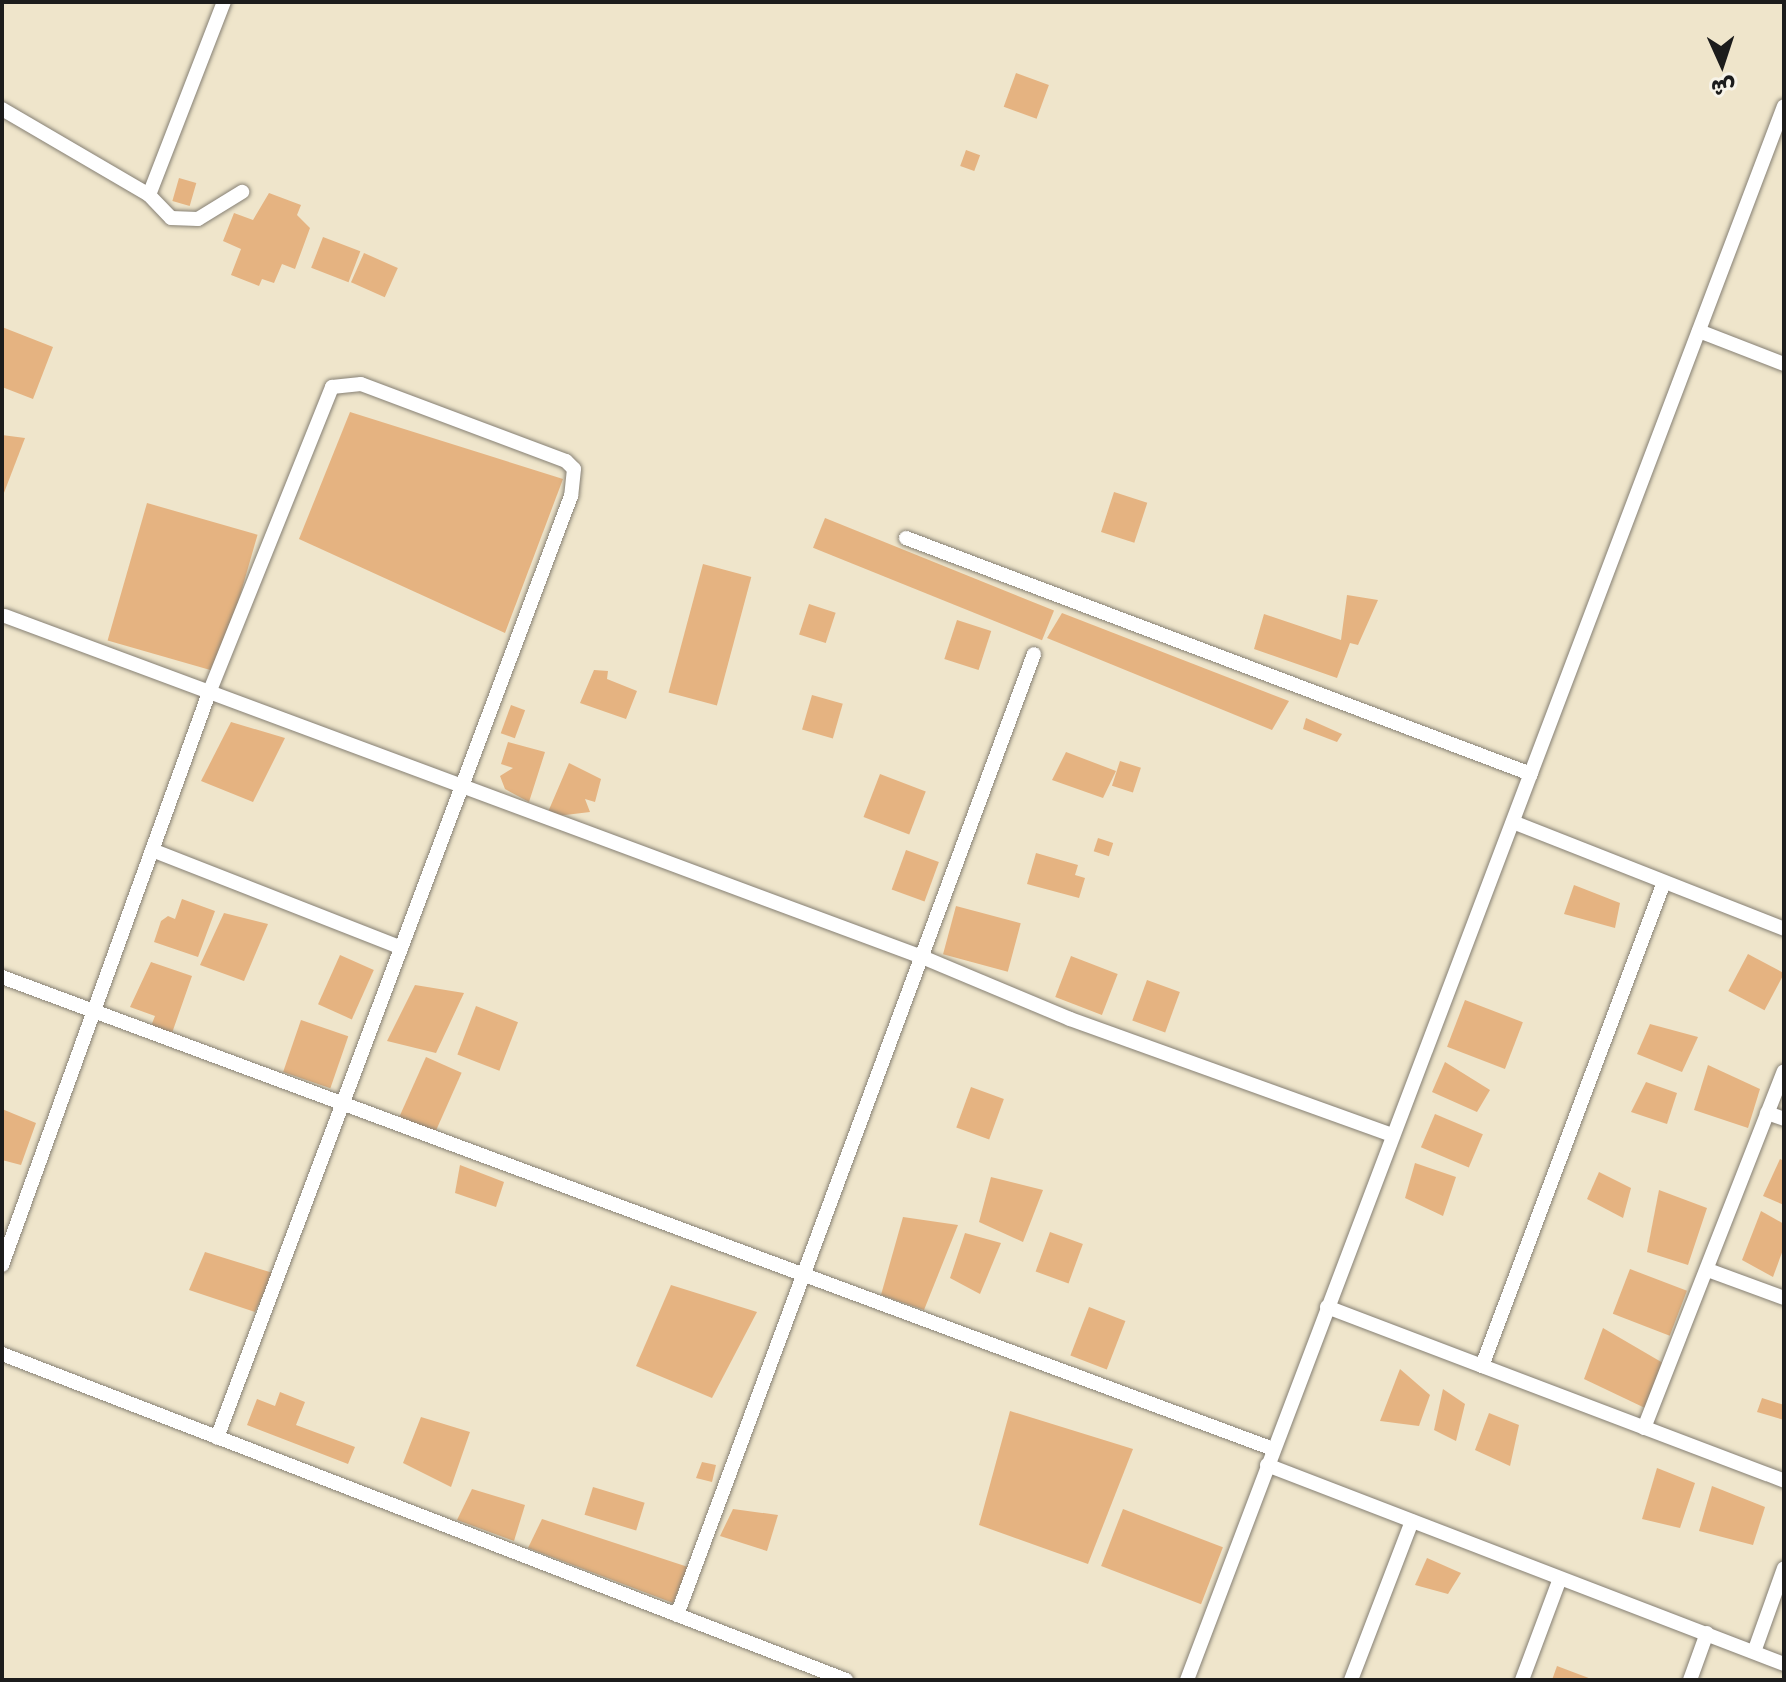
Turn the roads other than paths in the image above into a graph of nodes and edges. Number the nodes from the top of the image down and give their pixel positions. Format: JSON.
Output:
{"nodes":[{"id":1,"x":224,"y":2,"type":"edge"},
{"id":2,"x":1784,"y":106,"type":"edge"},
{"id":3,"x":2,"y":109,"type":"edge"},
{"id":4,"x":242,"y":192,"type":"dead end"},
{"id":5,"x":149,"y":195,"type":"junction"},
{"id":6,"x":1699,"y":331,"type":"junction"},
{"id":7,"x":1784,"y":364,"type":"edge"},
{"id":8,"x":906,"y":538,"type":"dead end"},
{"id":9,"x":5,"y":616,"type":"dead end"},
{"id":10,"x":1034,"y":654,"type":"dead end"},
{"id":11,"x":209,"y":693,"type":"junction"},
{"id":12,"x":1531,"y":774,"type":"junction"},
{"id":13,"x":458,"y":786,"type":"junction"},
{"id":14,"x":1513,"y":822,"type":"junction"},
{"id":15,"x":152,"y":850,"type":"junction"},
{"id":16,"x":1664,"y":882,"type":"junction"},
{"id":17,"x":1784,"y":929,"type":"edge"},
{"id":18,"x":399,"y":947,"type":"junction"},
{"id":19,"x":922,"y":957,"type":"junction"},
{"id":20,"x":2,"y":977,"type":"edge"},
{"id":21,"x":94,"y":1011,"type":"junction"},
{"id":22,"x":1784,"y":1071,"type":"edge"},
{"id":23,"x":339,"y":1102,"type":"junction"},
{"id":24,"x":1767,"y":1113,"type":"junction"},
{"id":25,"x":1784,"y":1119,"type":"edge"},
{"id":26,"x":1393,"y":1135,"type":"junction"},
{"id":27,"x":2,"y":1265,"type":"edge"},
{"id":28,"x":1708,"y":1270,"type":"junction"},
{"id":29,"x":800,"y":1274,"type":"junction"},
{"id":30,"x":1784,"y":1298,"type":"edge"},
{"id":31,"x":1327,"y":1307,"type":"junction"},
{"id":32,"x":2,"y":1354,"type":"edge"},
{"id":33,"x":1482,"y":1366,"type":"junction"},
{"id":34,"x":1644,"y":1428,"type":"junction"},
{"id":35,"x":217,"y":1438,"type":"junction"},
{"id":36,"x":1273,"y":1449,"type":"junction"},
{"id":37,"x":1267,"y":1465,"type":"junction"},
{"id":38,"x":1784,"y":1481,"type":"edge"},
{"id":39,"x":1412,"y":1521,"type":"junction"},
{"id":40,"x":1784,"y":1568,"type":"edge"},
{"id":41,"x":1559,"y":1581,"type":"junction"},
{"id":42,"x":677,"y":1615,"type":"junction"},
{"id":43,"x":1707,"y":1633,"type":"junction"},
{"id":44,"x":1754,"y":1652,"type":"junction"},
{"id":45,"x":1784,"y":1664,"type":"edge"},
{"id":46,"x":846,"y":1680,"type":"edge"},
{"id":47,"x":1187,"y":1680,"type":"edge"},
{"id":48,"x":1351,"y":1680,"type":"edge"},
{"id":49,"x":1522,"y":1680,"type":"edge"},
{"id":50,"x":1690,"y":1680,"type":"edge"}],
"edges":[{"from":1,"to":5,"type":"street"},
{"from":2,"to":6,"type":"street"},
{"from":3,"to":5,"type":"street"},
{"from":4,"to":5,"type":"street"},
{"from":6,"to":7,"type":"street"},
{"from":6,"to":12,"type":"street"},
{"from":8,"to":12,"type":"street"},
{"from":9,"to":11,"type":"street"},
{"from":10,"to":19,"type":"street"},
{"from":11,"to":13,"type":"street"},
{"from":11,"to":13,"type":"street"},
{"from":11,"to":15,"type":"street"},
{"from":12,"to":14,"type":"street"},
{"from":13,"to":18,"type":"street"},
{"from":13,"to":19,"type":"street"},
{"from":14,"to":16,"type":"street"},
{"from":14,"to":26,"type":"street"},
{"from":15,"to":18,"type":"street"},
{"from":15,"to":21,"type":"street"},
{"from":16,"to":17,"type":"street"},
{"from":16,"to":33,"type":"street"},
{"from":18,"to":23,"type":"street"},
{"from":19,"to":26,"type":"street"},
{"from":19,"to":29,"type":"street"},
{"from":20,"to":21,"type":"street"},
{"from":21,"to":23,"type":"street"},
{"from":21,"to":27,"type":"street"},
{"from":22,"to":24,"type":"street"},
{"from":23,"to":29,"type":"street"},
{"from":23,"to":35,"type":"street"},
{"from":24,"to":25,"type":"street"},
{"from":24,"to":28,"type":"street"},
{"from":26,"to":31,"type":"street"},
{"from":28,"to":30,"type":"street"},
{"from":28,"to":34,"type":"street"},
{"from":29,"to":36,"type":"street"},
{"from":29,"to":42,"type":"street"},
{"from":31,"to":33,"type":"street"},
{"from":31,"to":36,"type":"street"},
{"from":32,"to":35,"type":"street"},
{"from":33,"to":34,"type":"street"},
{"from":34,"to":38,"type":"street"},
{"from":35,"to":42,"type":"street"},
{"from":36,"to":37,"type":"street"},
{"from":37,"to":39,"type":"street"},
{"from":37,"to":47,"type":"street"},
{"from":39,"to":41,"type":"street"},
{"from":39,"to":48,"type":"street"},
{"from":40,"to":44,"type":"street"},
{"from":41,"to":43,"type":"street"},
{"from":41,"to":49,"type":"street"},
{"from":42,"to":46,"type":"street"},
{"from":43,"to":44,"type":"street"},
{"from":43,"to":50,"type":"street"},
{"from":44,"to":45,"type":"street"}]}
